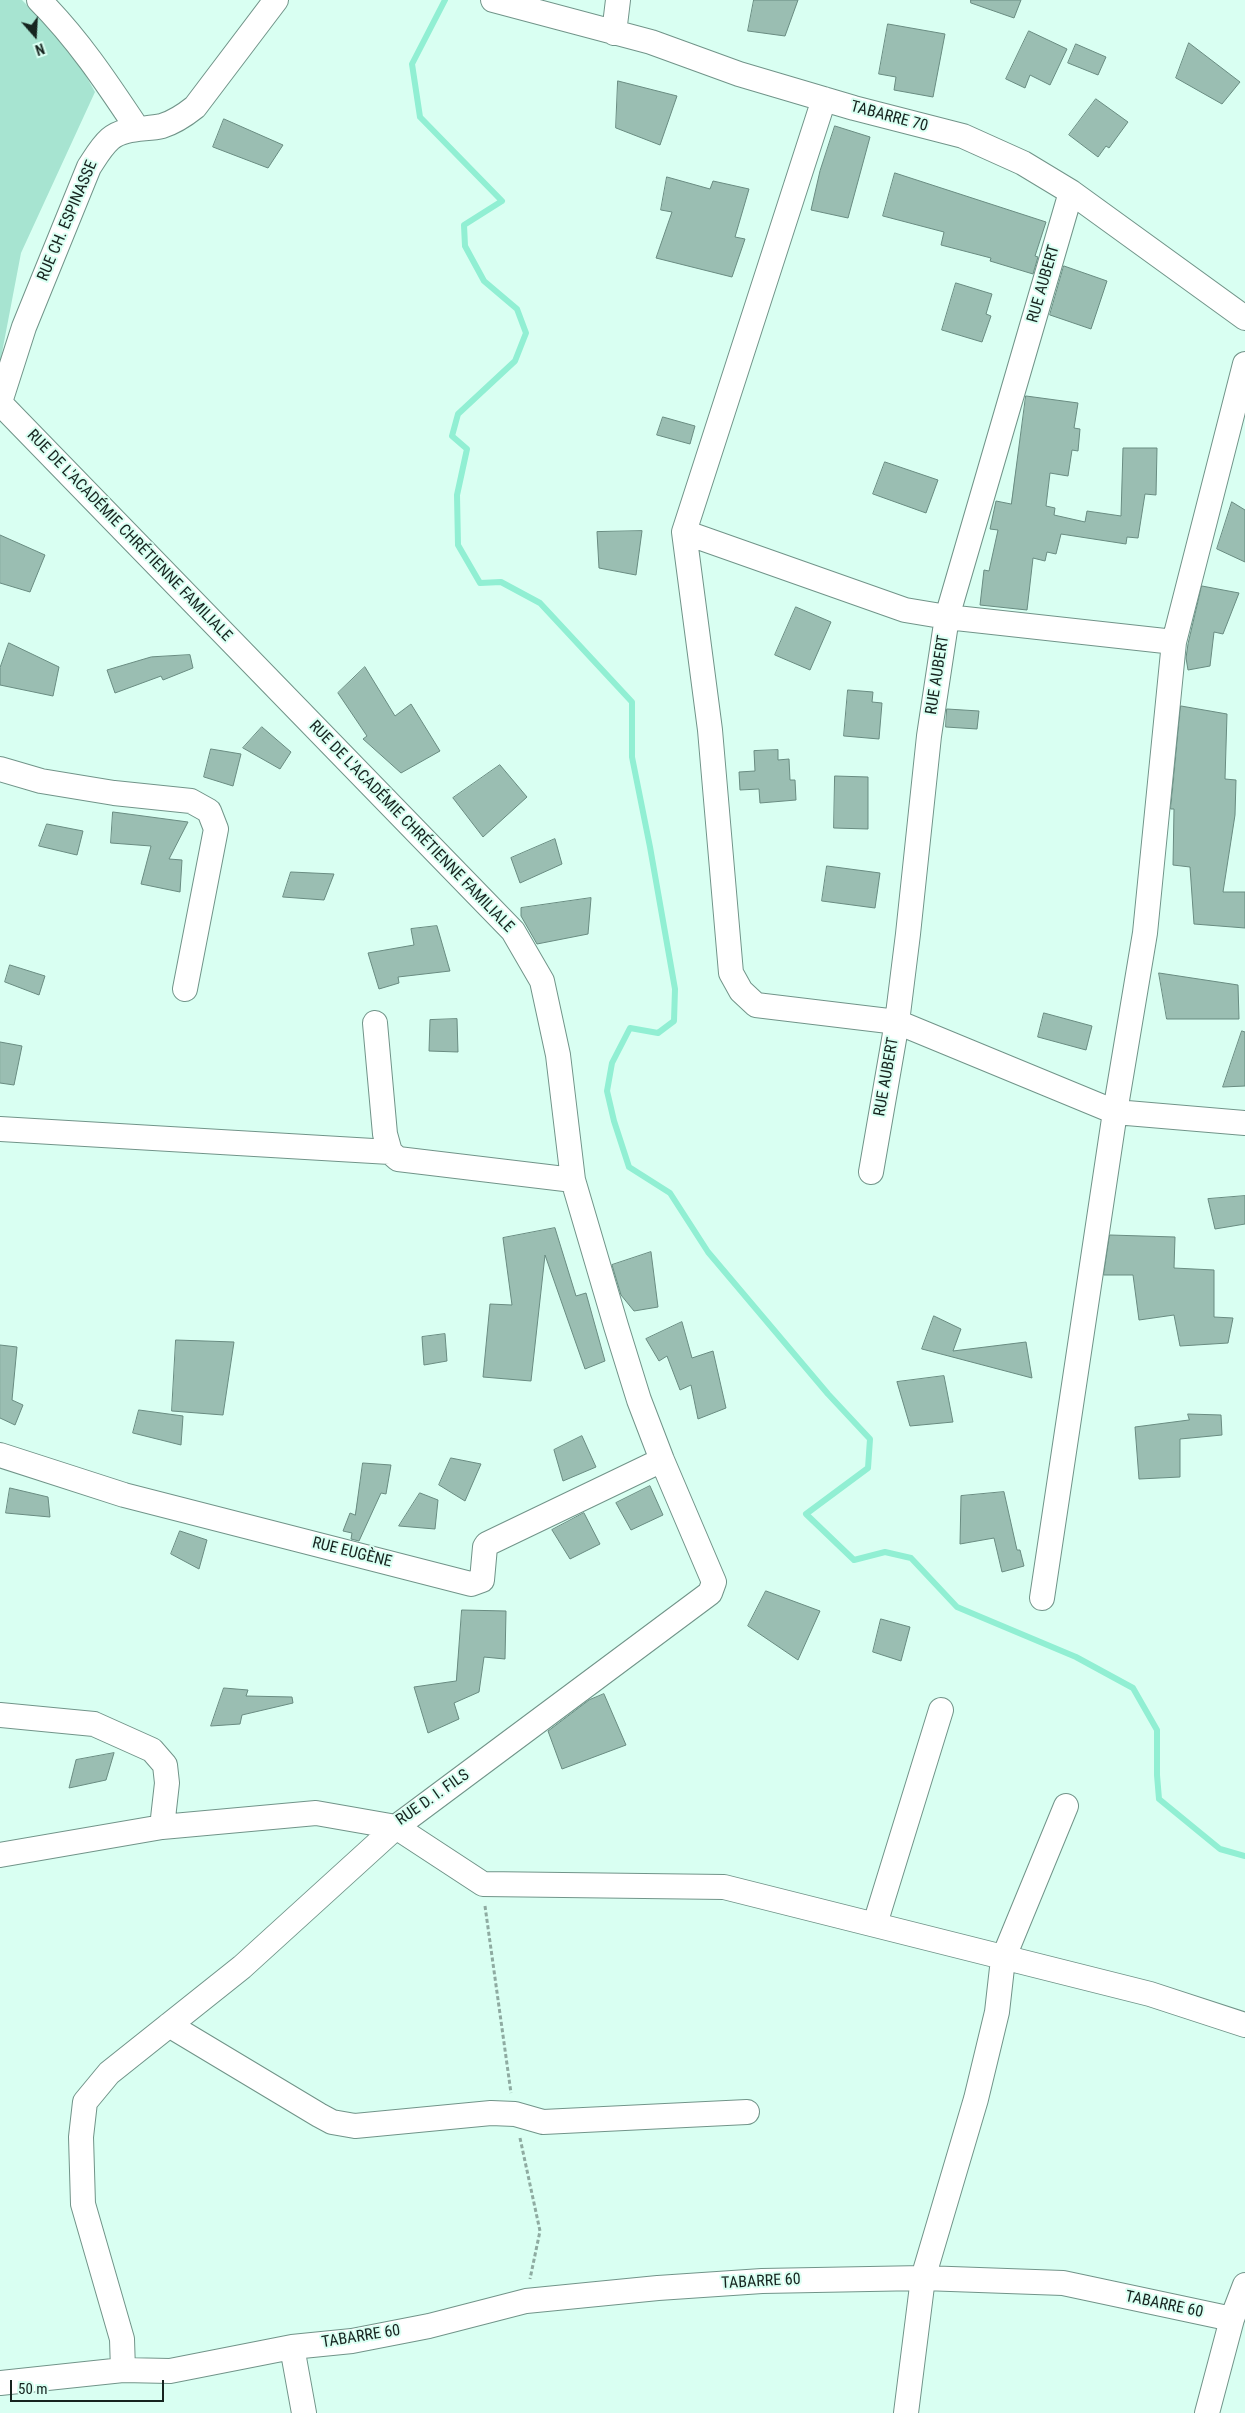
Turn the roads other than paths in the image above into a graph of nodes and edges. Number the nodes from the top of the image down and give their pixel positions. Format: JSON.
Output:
{"nodes":[{"id":1,"x":40,"y":0,"type":"edge"},
{"id":2,"x":276,"y":0,"type":"edge"},
{"id":3,"x":493,"y":0,"type":"edge"},
{"id":4,"x":618,"y":0,"type":"edge"},
{"id":5,"x":614,"y":33,"type":"junction"},
{"id":6,"x":824,"y":99,"type":"junction"},
{"id":7,"x":137,"y":128,"type":"junction"},
{"id":8,"x":1071,"y":192,"type":"junction"},
{"id":9,"x":1245,"y":318,"type":"edge"},
{"id":10,"x":1245,"y":364,"type":"edge"},
{"id":11,"x":0,"y":403,"type":"edge"},
{"id":12,"x":684,"y":532,"type":"junction"},
{"id":13,"x":947,"y":617,"type":"junction"},
{"id":14,"x":1174,"y":642,"type":"junction"},
{"id":15,"x":0,"y":769,"type":"edge"},
{"id":16,"x":185,"y":988,"type":"dead end"},
{"id":17,"x":897,"y":1022,"type":"junction"},
{"id":18,"x":375,"y":1024,"type":"dead end"},
{"id":19,"x":1115,"y":1112,"type":"junction"},
{"id":20,"x":1245,"y":1123,"type":"edge"},
{"id":21,"x":0,"y":1130,"type":"edge"},
{"id":22,"x":390,"y":1152,"type":"junction"},
{"id":23,"x":871,"y":1172,"type":"dead end"},
{"id":24,"x":573,"y":1180,"type":"junction"},
{"id":25,"x":0,"y":1455,"type":"edge"},
{"id":26,"x":662,"y":1460,"type":"junction"},
{"id":27,"x":714,"y":1582,"type":"joint"},
{"id":28,"x":1042,"y":1598,"type":"dead end"},
{"id":29,"x":940,"y":1710,"type":"dead end"},
{"id":30,"x":0,"y":1715,"type":"edge"},
{"id":31,"x":1066,"y":1806,"type":"dead end"},
{"id":32,"x":162,"y":1827,"type":"junction"},
{"id":33,"x":396,"y":1827,"type":"junction"},
{"id":34,"x":0,"y":1855,"type":"edge"},
{"id":35,"x":875,"y":1924,"type":"junction"},
{"id":36,"x":1003,"y":1959,"type":"junction"},
{"id":37,"x":169,"y":2025,"type":"junction"},
{"id":38,"x":1245,"y":2026,"type":"edge"},
{"id":39,"x":747,"y":2112,"type":"dead end"},
{"id":40,"x":923,"y":2278,"type":"junction"},
{"id":41,"x":1245,"y":2285,"type":"edge"},
{"id":42,"x":1232,"y":2319,"type":"junction"},
{"id":43,"x":292,"y":2347,"type":"junction"},
{"id":44,"x":124,"y":2370,"type":"junction"},
{"id":45,"x":0,"y":2383,"type":"edge"},
{"id":46,"x":304,"y":2413,"type":"edge"},
{"id":47,"x":906,"y":2413,"type":"edge"},
{"id":48,"x":1207,"y":2413,"type":"edge"}],
"edges":[{"from":1,"to":7,"type":"street"},
{"from":2,"to":7,"type":"street","name":"RUE CH. ESPINASSE"},
{"from":3,"to":5,"type":"street","name":"TABARRE 70"},
{"from":4,"to":5,"type":"street"},
{"from":5,"to":6,"type":"street","name":"TABARRE 70"},
{"from":6,"to":8,"type":"street","name":"TABARRE 70"},
{"from":6,"to":12,"type":"street"},
{"from":7,"to":11,"type":"street","name":"RUE CH. ESPINASSE"},
{"from":8,"to":9,"type":"street","name":"TABARRE 70"},
{"from":8,"to":13,"type":"street","name":"RUE AUBERT"},
{"from":10,"to":14,"type":"street"},
{"from":11,"to":24,"type":"street","name":"RUE DE L'ACADÉMIE CHRÉTIENNE FAMILIALE"},
{"from":12,"to":13,"type":"street"},
{"from":12,"to":17,"type":"street"},
{"from":13,"to":14,"type":"street"},
{"from":13,"to":17,"type":"street","name":"RUE AUBERT"},
{"from":14,"to":19,"type":"street"},
{"from":15,"to":16,"type":"street"},
{"from":17,"to":19,"type":"street"},
{"from":17,"to":23,"type":"street","name":"RUE AUBERT"},
{"from":18,"to":22,"type":"street"},
{"from":19,"to":20,"type":"street"},
{"from":19,"to":28,"type":"street"},
{"from":21,"to":22,"type":"street"},
{"from":22,"to":24,"type":"street"},
{"from":24,"to":26,"type":"street","name":"RUE DE L'ACADÉMIE CHRÉTIENNE FAMILIALE"},
{"from":25,"to":26,"type":"street","name":"RUE EUGÈNE"},
{"from":26,"to":27,"type":"street","name":"RUE DE L'ACADÉMIE CHRÉTIENNE FAMILIALE"},
{"from":27,"to":33,"type":"street","name":"RUE D. I. FILS"},
{"from":29,"to":35,"type":"street"},
{"from":30,"to":32,"type":"street"},
{"from":31,"to":36,"type":"street"},
{"from":32,"to":33,"type":"street","name":"RUE D. I. FILS"},
{"from":32,"to":34,"type":"street","name":"RUE D. I. FILS"},
{"from":33,"to":35,"type":"street"},
{"from":33,"to":37,"type":"street"},
{"from":35,"to":36,"type":"street"},
{"from":36,"to":38,"type":"street"},
{"from":36,"to":40,"type":"street"},
{"from":37,"to":39,"type":"street"},
{"from":37,"to":44,"type":"street"},
{"from":40,"to":42,"type":"street","name":"TABARRE 60"},
{"from":40,"to":43,"type":"street","name":"TABARRE 60"},
{"from":40,"to":47,"type":"street"},
{"from":41,"to":42,"type":"street"},
{"from":42,"to":48,"type":"street"},
{"from":43,"to":44,"type":"street","name":"TABARRE 60"},
{"from":43,"to":46,"type":"street"},
{"from":44,"to":45,"type":"street","name":"TABARRE 60"}]}
